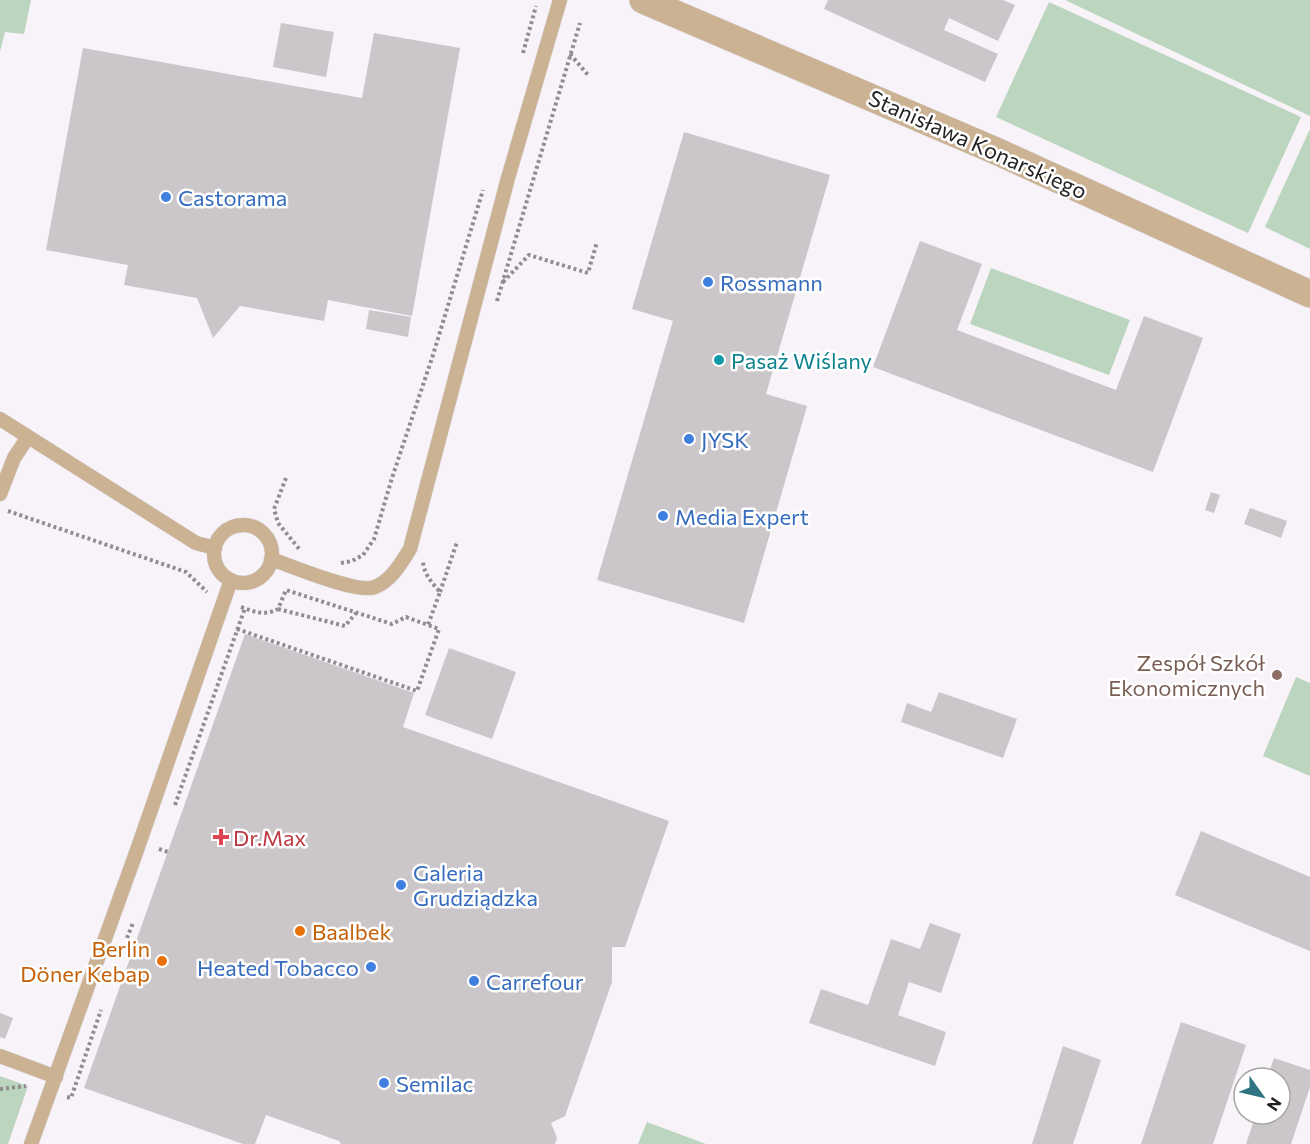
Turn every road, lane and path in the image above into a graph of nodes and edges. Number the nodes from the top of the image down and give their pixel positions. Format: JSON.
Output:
{"nodes":[{"id":1,"x":560,"y":0,"type":"edge"},
{"id":2,"x":643,"y":0,"type":"edge"},
{"id":3,"x":536,"y":6,"type":"dead end"},
{"id":4,"x":580,"y":23,"type":"dead end"},
{"id":5,"x":570,"y":54,"type":"junction"},
{"id":6,"x":520,"y":63,"type":"dead end"},
{"id":7,"x":588,"y":75,"type":"dead end"},
{"id":8,"x":485,"y":184,"type":"dead end"},
{"id":9,"x":597,"y":242,"type":"dead end"},
{"id":10,"x":502,"y":283,"type":"junction"},
{"id":11,"x":1310,"y":294,"type":"edge"},
{"id":12,"x":494,"y":311,"type":"dead end"},
{"id":13,"x":0,"y":419,"type":"edge"},
{"id":14,"x":28,"y":437,"type":"junction"},
{"id":15,"x":286,"y":478,"type":"dead end"},
{"id":16,"x":0,"y":494,"type":"edge"},
{"id":17,"x":0,"y":508,"type":"edge"},
{"id":18,"x":457,"y":542,"type":"dead end"},
{"id":19,"x":215,"y":548,"type":"junction"},
{"id":20,"x":301,"y":549,"type":"junction"},
{"id":21,"x":310,"y":553,"type":"dead end"},
{"id":22,"x":271,"y":559,"type":"junction"},
{"id":23,"x":423,"y":560,"type":"dead end"},
{"id":24,"x":340,"y":563,"type":"dead end"},
{"id":25,"x":294,"y":567,"type":"junction"},
{"id":26,"x":231,"y":580,"type":"junction"},
{"id":27,"x":286,"y":590,"type":"junction"},
{"id":28,"x":440,"y":592,"type":"junction"},
{"id":29,"x":224,"y":601,"type":"junction"},
{"id":30,"x":278,"y":609,"type":"junction"},
{"id":31,"x":356,"y":612,"type":"junction"},
{"id":32,"x":428,"y":625,"type":"junction"},
{"id":33,"x":238,"y":629,"type":"dead end"},
{"id":34,"x":159,"y":849,"type":"dead end"},
{"id":35,"x":168,"y":852,"type":"dead end"},
{"id":36,"x":0,"y":1056,"type":"edge"},
{"id":37,"x":56,"y":1077,"type":"junction"},
{"id":38,"x":34,"y":1085,"type":"dead end"},
{"id":39,"x":0,"y":1089,"type":"edge"},
{"id":40,"x":31,"y":1144,"type":"edge"}],
"edges":[{"from":1,"to":25,"type":"lane"},
{"from":2,"to":11,"type":"street","name":"Stanisława Konarskiego"},
{"from":3,"to":6,"type":"path"},
{"from":4,"to":5,"type":"path"},
{"from":5,"to":7,"type":"path"},
{"from":5,"to":10,"type":"path"},
{"from":8,"to":24,"type":"path"},
{"from":9,"to":10,"type":"path"},
{"from":10,"to":12,"type":"path"},
{"from":13,"to":14,"type":"lane"},
{"from":14,"to":16,"type":"lane"},
{"from":14,"to":19,"type":"lane"},
{"from":15,"to":20,"type":"path"},
{"from":17,"to":29,"type":"path"},
{"from":18,"to":28,"type":"path"},
{"from":19,"to":22,"type":"lane"},
{"from":19,"to":26,"type":"lane"},
{"from":20,"to":21,"type":"path"},
{"from":20,"to":25,"type":"path"},
{"from":22,"to":25,"type":"lane"},
{"from":22,"to":26,"type":"lane"},
{"from":23,"to":28,"type":"path"},
{"from":25,"to":27,"type":"path"},
{"from":26,"to":29,"type":"lane"},
{"from":27,"to":30,"type":"path"},
{"from":27,"to":31,"type":"path"},
{"from":28,"to":32,"type":"path"},
{"from":29,"to":30,"type":"path"},
{"from":29,"to":37,"type":"lane"},
{"from":30,"to":31,"type":"path"},
{"from":31,"to":32,"type":"path"},
{"from":32,"to":33,"type":"path"},
{"from":34,"to":35,"type":"path"},
{"from":36,"to":37,"type":"lane"},
{"from":37,"to":40,"type":"lane"},
{"from":38,"to":39,"type":"path"}]}
